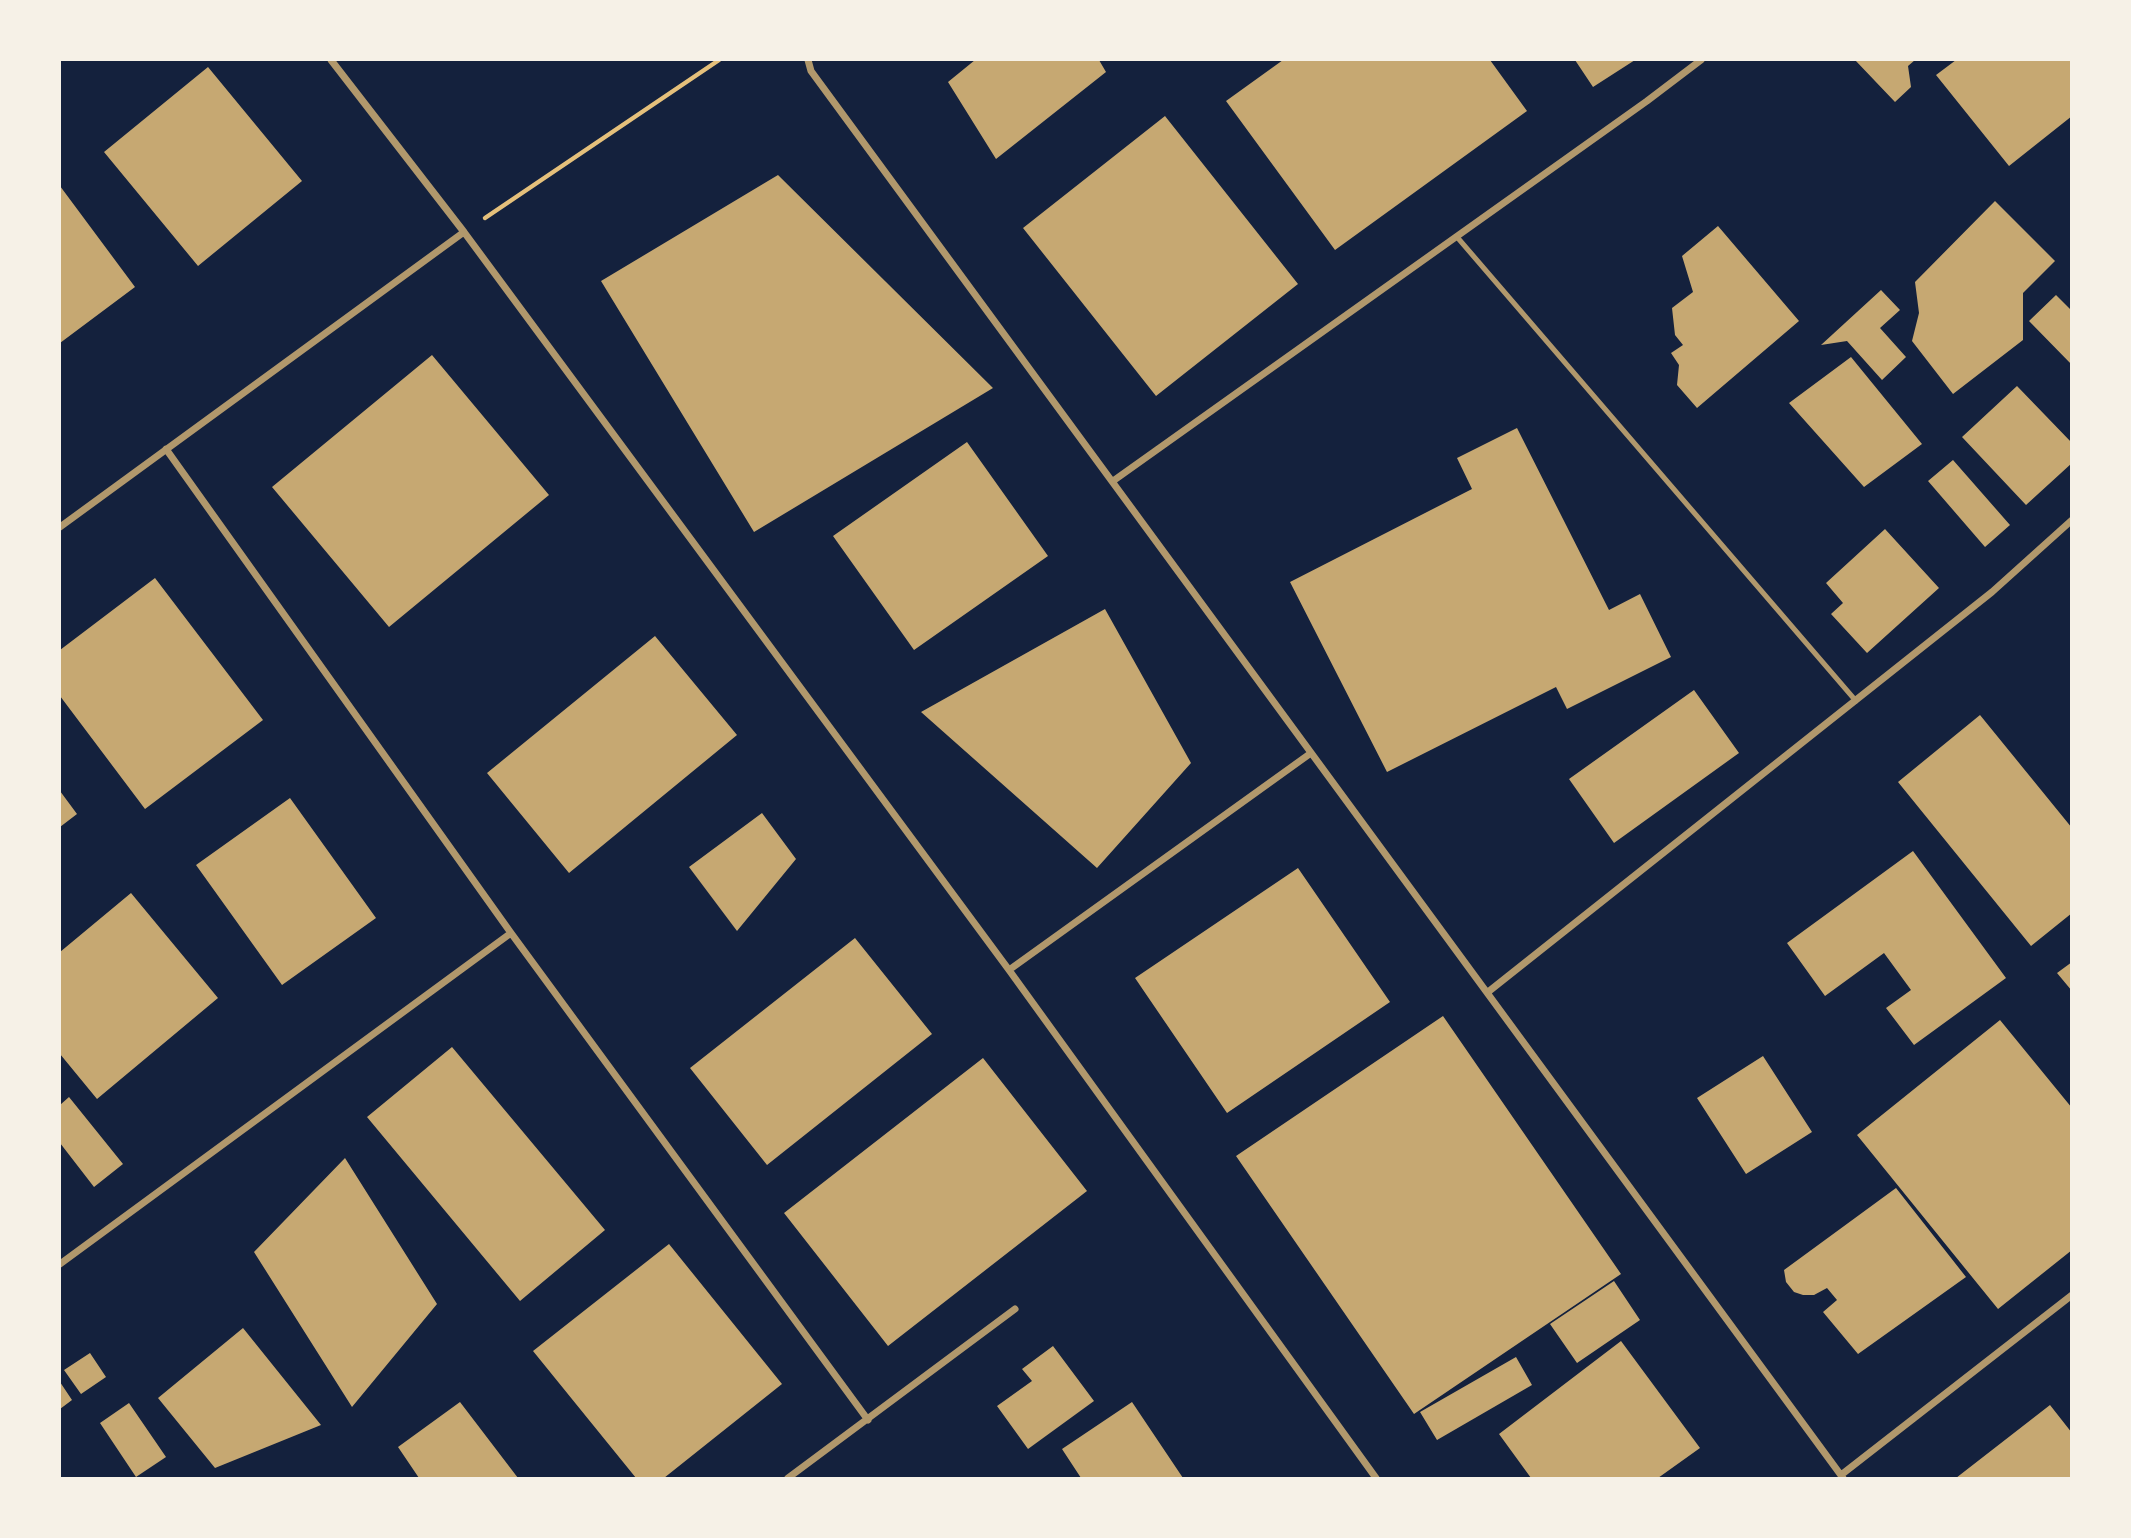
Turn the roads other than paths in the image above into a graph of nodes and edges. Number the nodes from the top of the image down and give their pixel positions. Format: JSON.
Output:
{"nodes":[{"id":1,"x":331,"y":60,"type":"edge"},
{"id":2,"x":808,"y":60,"type":"edge"},
{"id":3,"x":1701,"y":60,"type":"edge"},
{"id":4,"x":464,"y":232,"type":"junction"},
{"id":5,"x":1457,"y":237,"type":"junction"},
{"id":6,"x":166,"y":449,"type":"junction"},
{"id":7,"x":1113,"y":481,"type":"junction"},
{"id":8,"x":2071,"y":520,"type":"edge"},
{"id":9,"x":60,"y":527,"type":"edge"},
{"id":10,"x":1856,"y":701,"type":"junction"},
{"id":11,"x":1311,"y":754,"type":"junction"},
{"id":12,"x":511,"y":933,"type":"junction"},
{"id":13,"x":1009,"y":970,"type":"junction"},
{"id":14,"x":1488,"y":992,"type":"junction"},
{"id":15,"x":60,"y":1264,"type":"edge"},
{"id":16,"x":2071,"y":1295,"type":"edge"},
{"id":17,"x":1015,"y":1310,"type":"dead end"},
{"id":18,"x":868,"y":1420,"type":"junction"},
{"id":19,"x":1842,"y":1477,"type":"edge"},
{"id":20,"x":788,"y":1479,"type":"edge"},
{"id":21,"x":1376,"y":1479,"type":"edge"}],
"edges":[{"from":1,"to":4,"type":"street"},
{"from":2,"to":7,"type":"street"},
{"from":3,"to":5,"type":"street"},
{"from":4,"to":6,"type":"street"},
{"from":4,"to":13,"type":"street"},
{"from":5,"to":7,"type":"street"},
{"from":5,"to":10,"type":"lane"},
{"from":6,"to":9,"type":"street"},
{"from":6,"to":12,"type":"street"},
{"from":7,"to":11,"type":"street"},
{"from":8,"to":10,"type":"street"},
{"from":10,"to":14,"type":"street"},
{"from":11,"to":13,"type":"street"},
{"from":11,"to":14,"type":"street"},
{"from":12,"to":15,"type":"street"},
{"from":12,"to":18,"type":"street"},
{"from":13,"to":21,"type":"street"},
{"from":14,"to":19,"type":"street"},
{"from":16,"to":19,"type":"street"},
{"from":17,"to":18,"type":"street"},
{"from":18,"to":20,"type":"street"}]}
